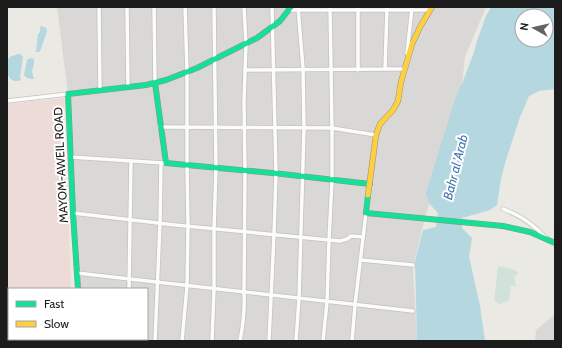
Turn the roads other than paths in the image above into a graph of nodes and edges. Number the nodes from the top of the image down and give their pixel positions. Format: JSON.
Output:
{"nodes":[{"id":1,"x":98,"y":7,"type":"edge"},
{"id":2,"x":127,"y":7,"type":"edge"},
{"id":3,"x":154,"y":7,"type":"edge"},
{"id":4,"x":185,"y":7,"type":"edge"},
{"id":5,"x":214,"y":7,"type":"edge"},
{"id":6,"x":244,"y":7,"type":"edge"},
{"id":7,"x":272,"y":7,"type":"edge"},
{"id":8,"x":290,"y":8,"type":"edge"},
{"id":9,"x":298,"y":8,"type":"edge"},
{"id":10,"x":330,"y":8,"type":"edge"},
{"id":11,"x":358,"y":8,"type":"edge"},
{"id":12,"x":387,"y":8,"type":"edge"},
{"id":13,"x":412,"y":8,"type":"edge"},
{"id":14,"x":431,"y":8,"type":"edge"},
{"id":15,"x":272,"y":27,"type":"junction"},
{"id":16,"x":246,"y":44,"type":"junction"},
{"id":17,"x":215,"y":59,"type":"junction"},
{"id":18,"x":406,"y":62,"type":"junction"},
{"id":19,"x":385,"y":69,"type":"junction"},
{"id":20,"x":245,"y":70,"type":"junction"},
{"id":21,"x":274,"y":70,"type":"junction"},
{"id":22,"x":303,"y":70,"type":"junction"},
{"id":23,"x":331,"y":70,"type":"junction"},
{"id":24,"x":358,"y":70,"type":"junction"},
{"id":25,"x":404,"y":70,"type":"junction"},
{"id":26,"x":187,"y":72,"type":"junction"},
{"id":27,"x":155,"y":83,"type":"junction"},
{"id":28,"x":128,"y":87,"type":"junction"},
{"id":29,"x":100,"y":90,"type":"junction"},
{"id":30,"x":68,"y":94,"type":"junction"},
{"id":31,"x":7,"y":101,"type":"edge"},
{"id":32,"x":160,"y":127,"type":"junction"},
{"id":33,"x":188,"y":128,"type":"junction"},
{"id":34,"x":215,"y":128,"type":"junction"},
{"id":35,"x":244,"y":128,"type":"junction"},
{"id":36,"x":275,"y":128,"type":"junction"},
{"id":37,"x":304,"y":128,"type":"junction"},
{"id":38,"x":332,"y":128,"type":"junction"},
{"id":39,"x":376,"y":135,"type":"junction"},
{"id":40,"x":70,"y":157,"type":"junction"},
{"id":41,"x":131,"y":161,"type":"junction"},
{"id":42,"x":163,"y":163,"type":"junction"},
{"id":43,"x":187,"y":166,"type":"junction"},
{"id":44,"x":216,"y":168,"type":"junction"},
{"id":45,"x":245,"y":171,"type":"junction"},
{"id":46,"x":276,"y":174,"type":"junction"},
{"id":47,"x":303,"y":176,"type":"junction"},
{"id":48,"x":332,"y":180,"type":"junction"},
{"id":49,"x":370,"y":184,"type":"junction"},
{"id":50,"x":503,"y":209,"type":"dead end"},
{"id":51,"x":73,"y":213,"type":"junction"},
{"id":52,"x":366,"y":214,"type":"junction"},
{"id":53,"x":130,"y":220,"type":"junction"},
{"id":54,"x":160,"y":223,"type":"junction"},
{"id":55,"x":188,"y":226,"type":"junction"},
{"id":56,"x":214,"y":229,"type":"junction"},
{"id":57,"x":245,"y":232,"type":"junction"},
{"id":58,"x":274,"y":234,"type":"junction"},
{"id":59,"x":301,"y":237,"type":"junction"},
{"id":60,"x":363,"y":237,"type":"junction"},
{"id":61,"x":329,"y":240,"type":"junction"},
{"id":62,"x":548,"y":240,"type":"junction"},
{"id":63,"x":555,"y":243,"type":"edge"},
{"id":64,"x":360,"y":260,"type":"junction"},
{"id":65,"x":412,"y":265,"type":"dead end"},
{"id":66,"x":77,"y":273,"type":"junction"},
{"id":67,"x":129,"y":279,"type":"junction"},
{"id":68,"x":156,"y":282,"type":"junction"},
{"id":69,"x":187,"y":286,"type":"junction"},
{"id":70,"x":78,"y":288,"type":"edge"},
{"id":71,"x":129,"y":288,"type":"edge"},
{"id":72,"x":214,"y":289,"type":"junction"},
{"id":73,"x":244,"y":292,"type":"junction"},
{"id":74,"x":271,"y":295,"type":"junction"},
{"id":75,"x":299,"y":298,"type":"junction"},
{"id":76,"x":327,"y":302,"type":"junction"},
{"id":77,"x":355,"y":305,"type":"junction"},
{"id":78,"x":413,"y":311,"type":"dead end"},
{"id":79,"x":154,"y":341,"type":"edge"},
{"id":80,"x":182,"y":341,"type":"edge"},
{"id":81,"x":212,"y":341,"type":"edge"},
{"id":82,"x":240,"y":341,"type":"edge"},
{"id":83,"x":269,"y":341,"type":"edge"},
{"id":84,"x":296,"y":341,"type":"edge"},
{"id":85,"x":323,"y":341,"type":"edge"},
{"id":86,"x":352,"y":341,"type":"edge"}],
"edges":[{"from":1,"to":29,"type":"street"},
{"from":2,"to":28,"type":"street"},
{"from":3,"to":27,"type":"street"},
{"from":4,"to":26,"type":"street"},
{"from":5,"to":17,"type":"street"},
{"from":6,"to":16,"type":"street"},
{"from":7,"to":15,"type":"street"},
{"from":8,"to":9,"type":"street"},
{"from":8,"to":15,"type":"main road","name":"MAYOM-AWEIL ROAD"},
{"from":9,"to":10,"type":"street"},
{"from":9,"to":22,"type":"street"},
{"from":10,"to":11,"type":"street"},
{"from":10,"to":23,"type":"street"},
{"from":11,"to":12,"type":"street"},
{"from":11,"to":24,"type":"street"},
{"from":12,"to":13,"type":"street"},
{"from":12,"to":19,"type":"street"},
{"from":13,"to":14,"type":"street"},
{"from":13,"to":18,"type":"street"},
{"from":14,"to":18,"type":"main road"},
{"from":15,"to":16,"type":"main road","name":"MAYOM-AWEIL ROAD"},
{"from":15,"to":21,"type":"street"},
{"from":16,"to":17,"type":"main road","name":"MAYOM-AWEIL ROAD"},
{"from":16,"to":20,"type":"street"},
{"from":17,"to":26,"type":"main road","name":"MAYOM-AWEIL ROAD"},
{"from":17,"to":34,"type":"street"},
{"from":18,"to":25,"type":"main road"},
{"from":19,"to":24,"type":"street"},
{"from":19,"to":25,"type":"street"},
{"from":20,"to":21,"type":"street"},
{"from":20,"to":35,"type":"street"},
{"from":21,"to":22,"type":"street"},
{"from":21,"to":36,"type":"street"},
{"from":22,"to":23,"type":"street"},
{"from":22,"to":37,"type":"street"},
{"from":23,"to":24,"type":"street"},
{"from":23,"to":38,"type":"street"},
{"from":25,"to":39,"type":"main road"},
{"from":26,"to":27,"type":"main road","name":"MAYOM-AWEIL ROAD"},
{"from":26,"to":33,"type":"street"},
{"from":27,"to":28,"type":"main road","name":"MAYOM-AWEIL ROAD"},
{"from":27,"to":32,"type":"main road"},
{"from":28,"to":29,"type":"main road","name":"MAYOM-AWEIL ROAD"},
{"from":29,"to":30,"type":"main road","name":"MAYOM-AWEIL ROAD"},
{"from":30,"to":31,"type":"street"},
{"from":30,"to":40,"type":"main road","name":"MAYOM-AWEIL ROAD"},
{"from":32,"to":33,"type":"street"},
{"from":32,"to":42,"type":"main road"},
{"from":33,"to":34,"type":"street"},
{"from":33,"to":43,"type":"street"},
{"from":34,"to":35,"type":"street"},
{"from":34,"to":44,"type":"street"},
{"from":35,"to":36,"type":"street"},
{"from":35,"to":45,"type":"street"},
{"from":36,"to":37,"type":"street"},
{"from":36,"to":46,"type":"street"},
{"from":37,"to":38,"type":"street"},
{"from":37,"to":47,"type":"street"},
{"from":38,"to":39,"type":"street"},
{"from":38,"to":48,"type":"street"},
{"from":39,"to":49,"type":"main road"},
{"from":40,"to":41,"type":"street"},
{"from":40,"to":51,"type":"main road","name":"MAYOM-AWEIL ROAD"},
{"from":41,"to":42,"type":"street"},
{"from":41,"to":53,"type":"street"},
{"from":42,"to":43,"type":"main road"},
{"from":42,"to":54,"type":"street"},
{"from":43,"to":44,"type":"main road"},
{"from":43,"to":55,"type":"street"},
{"from":44,"to":45,"type":"main road"},
{"from":44,"to":56,"type":"street"},
{"from":45,"to":46,"type":"main road"},
{"from":45,"to":57,"type":"street"},
{"from":46,"to":47,"type":"main road"},
{"from":46,"to":58,"type":"street"},
{"from":47,"to":48,"type":"main road"},
{"from":47,"to":59,"type":"street"},
{"from":48,"to":49,"type":"main road"},
{"from":48,"to":61,"type":"street"},
{"from":49,"to":52,"type":"main road"},
{"from":50,"to":62,"type":"street"},
{"from":51,"to":53,"type":"street"},
{"from":51,"to":66,"type":"main road","name":"MAYOM-AWEIL ROAD"},
{"from":52,"to":60,"type":"street"},
{"from":52,"to":62,"type":"main road"},
{"from":53,"to":54,"type":"street"},
{"from":53,"to":67,"type":"street"},
{"from":54,"to":55,"type":"street"},
{"from":54,"to":68,"type":"street"},
{"from":55,"to":56,"type":"street"},
{"from":55,"to":69,"type":"street"},
{"from":56,"to":57,"type":"street"},
{"from":56,"to":72,"type":"street"},
{"from":57,"to":58,"type":"street"},
{"from":57,"to":73,"type":"street"},
{"from":58,"to":59,"type":"street"},
{"from":58,"to":74,"type":"street"},
{"from":59,"to":61,"type":"street"},
{"from":59,"to":75,"type":"street"},
{"from":60,"to":61,"type":"street"},
{"from":60,"to":64,"type":"street"},
{"from":61,"to":76,"type":"street"},
{"from":62,"to":63,"type":"main road"},
{"from":64,"to":65,"type":"street"},
{"from":64,"to":77,"type":"street"},
{"from":66,"to":67,"type":"street"},
{"from":66,"to":70,"type":"main road","name":"MAYOM-AWEIL ROAD"},
{"from":67,"to":68,"type":"street"},
{"from":67,"to":71,"type":"street"},
{"from":68,"to":69,"type":"street"},
{"from":68,"to":79,"type":"street"},
{"from":69,"to":72,"type":"street"},
{"from":69,"to":80,"type":"street"},
{"from":72,"to":73,"type":"street"},
{"from":72,"to":81,"type":"street"},
{"from":73,"to":74,"type":"street"},
{"from":73,"to":82,"type":"street"},
{"from":74,"to":75,"type":"street"},
{"from":74,"to":83,"type":"street"},
{"from":75,"to":76,"type":"street"},
{"from":75,"to":84,"type":"street"},
{"from":76,"to":77,"type":"street"},
{"from":76,"to":85,"type":"street"},
{"from":77,"to":78,"type":"street"},
{"from":77,"to":86,"type":"street"}]}
